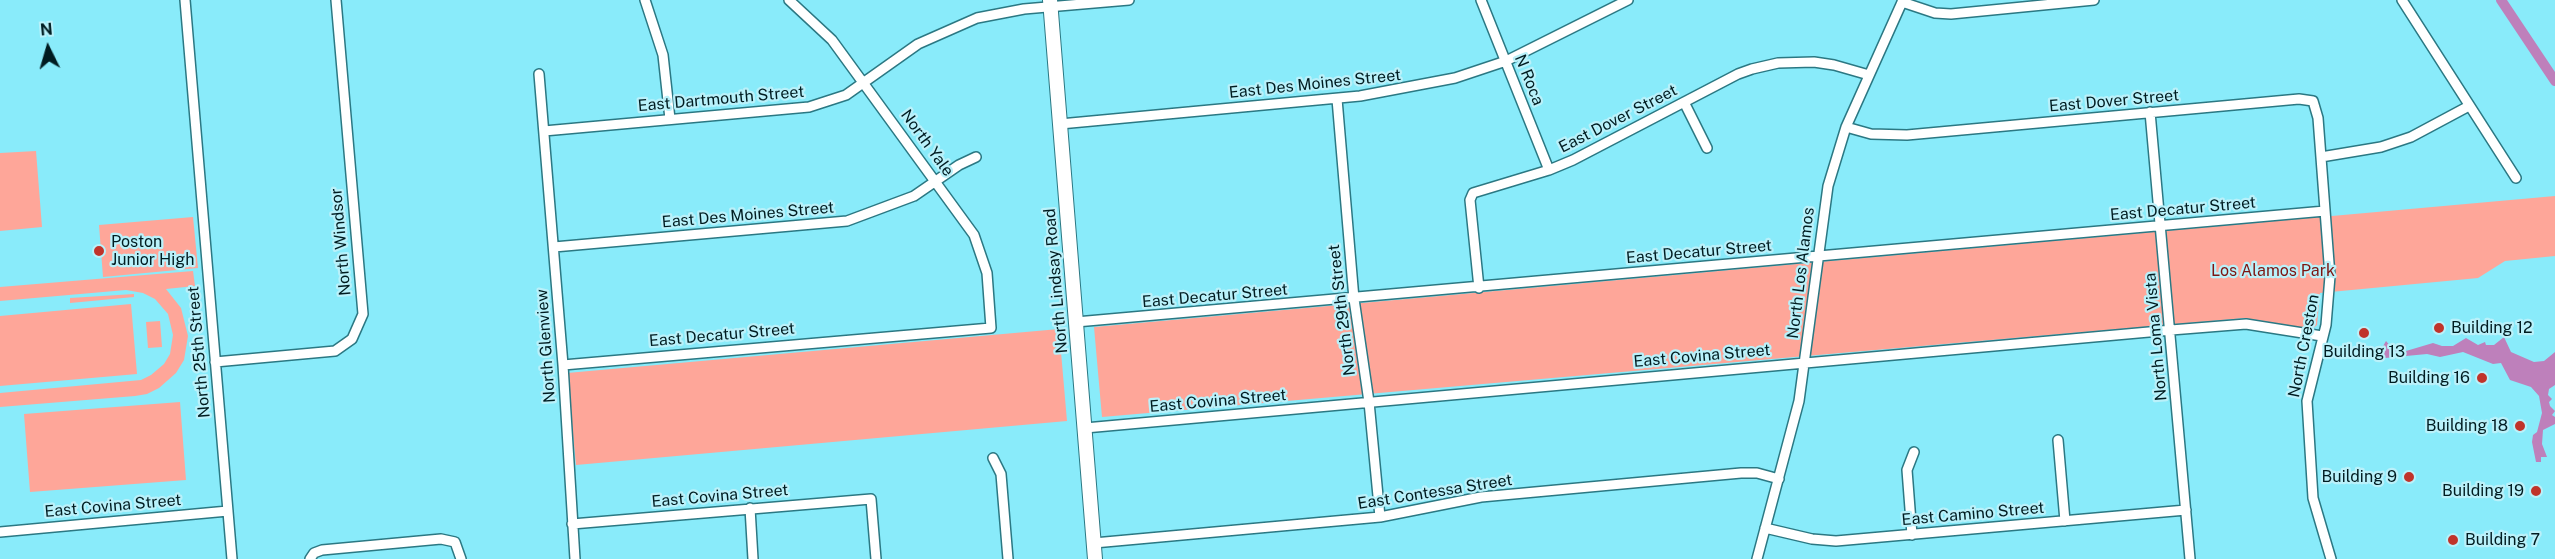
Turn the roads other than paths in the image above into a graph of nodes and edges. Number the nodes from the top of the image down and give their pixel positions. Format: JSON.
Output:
{"nodes":[{"id":1,"x":185,"y":0,"type":"edge"},
{"id":2,"x":336,"y":0,"type":"edge"},
{"id":3,"x":645,"y":0,"type":"edge"},
{"id":4,"x":789,"y":0,"type":"edge"},
{"id":5,"x":1129,"y":0,"type":"edge"},
{"id":6,"x":1481,"y":0,"type":"edge"},
{"id":7,"x":1628,"y":0,"type":"edge"},
{"id":8,"x":2094,"y":0,"type":"edge"},
{"id":9,"x":2402,"y":0,"type":"edge"},
{"id":10,"x":1902,"y":1,"type":"edge"},
{"id":11,"x":2067,"y":1,"type":"edge"},
{"id":12,"x":1050,"y":4,"type":"edge"},
{"id":13,"x":1506,"y":62,"type":"junction"},
{"id":14,"x":539,"y":74,"type":"dead end"},
{"id":15,"x":1869,"y":75,"type":"junction"},
{"id":16,"x":864,"y":82,"type":"junction"},
{"id":17,"x":1337,"y":99,"type":"junction"},
{"id":18,"x":2313,"y":100,"type":"joint"},
{"id":19,"x":1684,"y":102,"type":"junction"},
{"id":20,"x":2469,"y":106,"type":"junction"},
{"id":21,"x":2150,"y":112,"type":"junction"},
{"id":22,"x":670,"y":119,"type":"junction"},
{"id":23,"x":1060,"y":124,"type":"junction"},
{"id":24,"x":1846,"y":127,"type":"junction"},
{"id":25,"x":544,"y":130,"type":"junction"},
{"id":26,"x":1707,"y":148,"type":"dead end"},
{"id":27,"x":976,"y":157,"type":"dead end"},
{"id":28,"x":2321,"y":157,"type":"junction"},
{"id":29,"x":1549,"y":170,"type":"junction"},
{"id":30,"x":2516,"y":178,"type":"dead end"},
{"id":31,"x":936,"y":181,"type":"junction"},
{"id":32,"x":2325,"y":211,"type":"junction"},
{"id":33,"x":2161,"y":226,"type":"junction"},
{"id":34,"x":554,"y":247,"type":"junction"},
{"id":35,"x":1817,"y":257,"type":"junction"},
{"id":36,"x":1479,"y":288,"type":"junction"},
{"id":37,"x":1354,"y":299,"type":"junction"},
{"id":38,"x":1076,"y":322,"type":"junction"},
{"id":39,"x":991,"y":328,"type":"joint"},
{"id":40,"x":2170,"y":330,"type":"junction"},
{"id":41,"x":2322,"y":336,"type":"junction"},
{"id":42,"x":215,"y":362,"type":"junction"},
{"id":43,"x":1804,"y":362,"type":"junction"},
{"id":44,"x":563,"y":365,"type":"junction"},
{"id":45,"x":1369,"y":402,"type":"junction"},
{"id":46,"x":1084,"y":428,"type":"junction"},
{"id":47,"x":2058,"y":440,"type":"dead end"},
{"id":48,"x":1914,"y":452,"type":"dead end"},
{"id":49,"x":993,"y":458,"type":"dead end"},
{"id":50,"x":1779,"y":479,"type":"junction"},
{"id":51,"x":750,"y":508,"type":"junction"},
{"id":52,"x":2186,"y":510,"type":"junction"},
{"id":53,"x":228,"y":511,"type":"junction"},
{"id":54,"x":1380,"y":518,"type":"junction"},
{"id":55,"x":2065,"y":521,"type":"junction"},
{"id":56,"x":572,"y":524,"type":"junction"},
{"id":57,"x":1765,"y":528,"type":"junction"},
{"id":58,"x":0,"y":532,"type":"edge"},
{"id":59,"x":1912,"y":535,"type":"junction"},
{"id":60,"x":1094,"y":543,"type":"junction"},
{"id":61,"x":312,"y":556,"type":"edge"},
{"id":62,"x":232,"y":559,"type":"edge"},
{"id":63,"x":461,"y":559,"type":"edge"},
{"id":64,"x":575,"y":559,"type":"edge"},
{"id":65,"x":753,"y":559,"type":"edge"},
{"id":66,"x":876,"y":559,"type":"edge"},
{"id":67,"x":1008,"y":559,"type":"edge"},
{"id":68,"x":1091,"y":559,"type":"edge"},
{"id":69,"x":1756,"y":559,"type":"edge"},
{"id":70,"x":2190,"y":559,"type":"edge"},
{"id":71,"x":2331,"y":559,"type":"edge"}],
"edges":[{"from":1,"to":42,"type":"street","name":"North 25th Street"},
{"from":2,"to":42,"type":"street","name":"North Windsor"},
{"from":3,"to":22,"type":"street"},
{"from":4,"to":16,"type":"street","name":"North Yale"},
{"from":5,"to":12,"type":"street","name":"East Dartmouth Street"},
{"from":6,"to":13,"type":"street","name":"N Roca"},
{"from":7,"to":13,"type":"street","name":"East Des Moines Street"},
{"from":8,"to":11,"type":"street"},
{"from":9,"to":20,"type":"street"},
{"from":10,"to":11,"type":"street"},
{"from":10,"to":15,"type":"street","name":"North Los Alamos"},
{"from":12,"to":16,"type":"street","name":"East Dartmouth Street"},
{"from":12,"to":23,"type":"main road","name":"North Lindsay Road"},
{"from":13,"to":17,"type":"street","name":"East Des Moines Street"},
{"from":13,"to":29,"type":"street","name":"N Roca"},
{"from":14,"to":25,"type":"street","name":"North Glenview"},
{"from":15,"to":19,"type":"street","name":"East Dover Street"},
{"from":15,"to":24,"type":"street","name":"North Los Alamos"},
{"from":16,"to":22,"type":"street","name":"East Dartmouth Street"},
{"from":16,"to":31,"type":"street","name":"North Yale"},
{"from":17,"to":23,"type":"street","name":"East Des Moines Street"},
{"from":17,"to":37,"type":"street","name":"North 29th Street"},
{"from":18,"to":21,"type":"street","name":"East Dover Street"},
{"from":18,"to":28,"type":"street","name":"North Creston"},
{"from":19,"to":26,"type":"street"},
{"from":19,"to":29,"type":"street","name":"East Dover Street"},
{"from":20,"to":28,"type":"street"},
{"from":20,"to":30,"type":"street"},
{"from":21,"to":24,"type":"street","name":"East Dover Street"},
{"from":21,"to":33,"type":"street","name":"North Loma Vista"},
{"from":22,"to":25,"type":"street","name":"East Dartmouth Street"},
{"from":23,"to":38,"type":"main road","name":"North Lindsay Road"},
{"from":24,"to":35,"type":"street","name":"North Los Alamos"},
{"from":25,"to":34,"type":"street","name":"North Glenview"},
{"from":27,"to":31,"type":"street","name":"East Des Moines Street"},
{"from":28,"to":32,"type":"street","name":"North Creston"},
{"from":29,"to":36,"type":"street","name":"East Dover Street"},
{"from":31,"to":34,"type":"street","name":"East Des Moines Street"},
{"from":31,"to":39,"type":"street","name":"North Yale"},
{"from":32,"to":33,"type":"street","name":"East Decatur Street"},
{"from":32,"to":41,"type":"street","name":"North Creston"},
{"from":33,"to":35,"type":"street","name":"East Decatur Street"},
{"from":33,"to":40,"type":"street","name":"North Loma Vista"},
{"from":34,"to":44,"type":"street","name":"North Glenview"},
{"from":35,"to":36,"type":"street","name":"East Decatur Street"},
{"from":35,"to":43,"type":"street","name":"North Los Alamos"},
{"from":36,"to":37,"type":"street","name":"East Decatur Street"},
{"from":37,"to":38,"type":"street","name":"East Decatur Street"},
{"from":37,"to":45,"type":"street","name":"North 29th Street"},
{"from":38,"to":46,"type":"main road","name":"North Lindsay Road"},
{"from":39,"to":44,"type":"street","name":"East Decatur Street"},
{"from":40,"to":41,"type":"street","name":"East Covina Street"},
{"from":40,"to":43,"type":"street","name":"East Covina Street"},
{"from":40,"to":52,"type":"street","name":"North Loma Vista"},
{"from":41,"to":71,"type":"street","name":"North Creston"},
{"from":42,"to":53,"type":"street","name":"North 25th Street"},
{"from":43,"to":45,"type":"street","name":"East Covina Street"},
{"from":43,"to":50,"type":"street","name":"North Los Alamos"},
{"from":44,"to":56,"type":"street","name":"North Glenview"},
{"from":45,"to":46,"type":"street","name":"East Covina Street"},
{"from":45,"to":54,"type":"street","name":"North 29th Street"},
{"from":46,"to":60,"type":"main road","name":"North Lindsay Road"},
{"from":47,"to":55,"type":"street"},
{"from":48,"to":59,"type":"street"},
{"from":49,"to":67,"type":"street"},
{"from":50,"to":54,"type":"street","name":"East Contessa Street"},
{"from":50,"to":57,"type":"street","name":"North Los Alamos"},
{"from":51,"to":56,"type":"street","name":"East Covina Street"},
{"from":51,"to":65,"type":"street"},
{"from":51,"to":66,"type":"street","name":"East Covina Street"},
{"from":52,"to":55,"type":"street","name":"East Camino Street"},
{"from":52,"to":70,"type":"street","name":"North Loma Vista"},
{"from":53,"to":58,"type":"street","name":"East Covina Street"},
{"from":53,"to":62,"type":"street","name":"North 25th Street"},
{"from":54,"to":60,"type":"street","name":"East Contessa Street"},
{"from":55,"to":59,"type":"street","name":"East Camino Street"},
{"from":56,"to":64,"type":"street","name":"North Glenview"},
{"from":57,"to":59,"type":"street","name":"East Camino Street"},
{"from":57,"to":69,"type":"street","name":"North Los Alamos"},
{"from":60,"to":68,"type":"main road","name":"North Lindsay Road"},
{"from":61,"to":63,"type":"street"}]}
